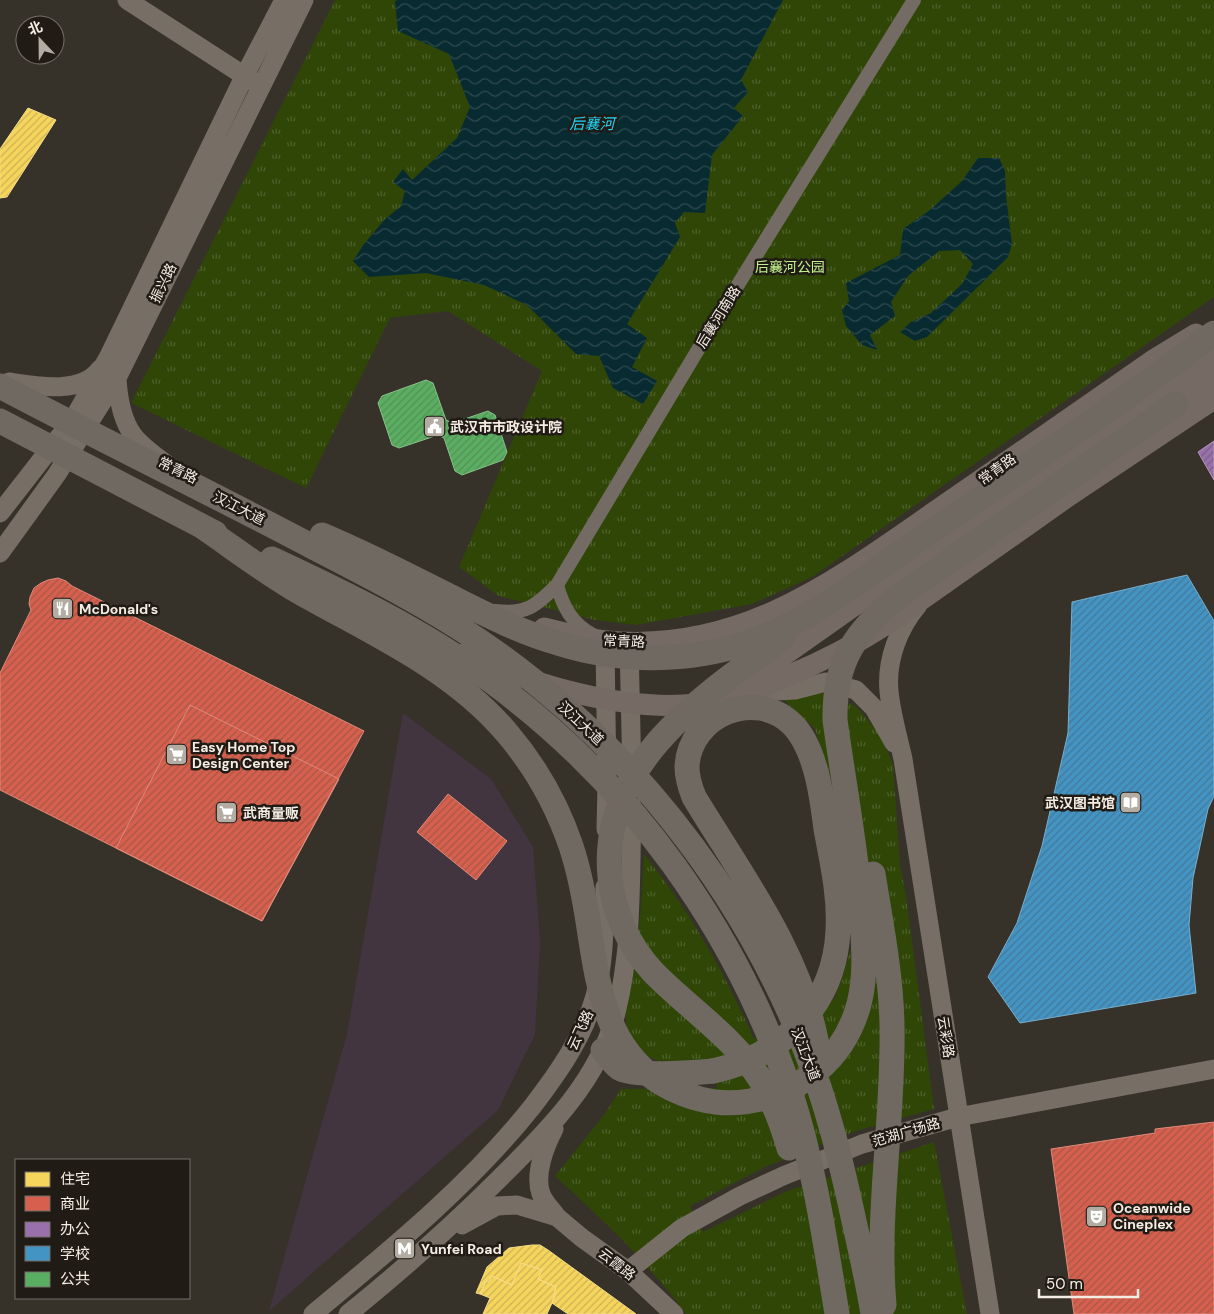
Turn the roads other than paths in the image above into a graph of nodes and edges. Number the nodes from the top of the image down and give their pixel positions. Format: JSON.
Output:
{"nodes":[{"id":1,"x":127,"y":0,"type":"edge"},
{"id":2,"x":284,"y":0,"type":"edge"},
{"id":3,"x":304,"y":0,"type":"edge"},
{"id":4,"x":914,"y":0,"type":"edge"},
{"id":5,"x":252,"y":81,"type":"junction"},
{"id":6,"x":1214,"y":324,"type":"edge"},
{"id":7,"x":1214,"y":332,"type":"edge"},
{"id":8,"x":109,"y":356,"type":"junction"},
{"id":9,"x":1214,"y":358,"type":"edge"},
{"id":10,"x":117,"y":378,"type":"junction"},
{"id":11,"x":3,"y":382,"type":"edge"},
{"id":12,"x":1212,"y":384,"type":"edge"},
{"id":13,"x":1180,"y":411,"type":"junction"},
{"id":14,"x":0,"y":421,"type":"edge"},
{"id":15,"x":81,"y":421,"type":"junction"},
{"id":16,"x":0,"y":428,"type":"edge"},
{"id":17,"x":56,"y":458,"type":"junction"},
{"id":18,"x":166,"y":464,"type":"junction"},
{"id":19,"x":226,"y":501,"type":"junction"},
{"id":20,"x":0,"y":513,"type":"edge"},
{"id":21,"x":200,"y":526,"type":"junction"},
{"id":22,"x":0,"y":553,"type":"edge"},
{"id":23,"x":557,"y":585,"type":"junction"},
{"id":24,"x":924,"y":598,"type":"junction"},
{"id":25,"x":453,"y":601,"type":"junction"},
{"id":26,"x":830,"y":602,"type":"junction"},
{"id":27,"x":605,"y":641,"type":"junction"},
{"id":28,"x":629,"y":642,"type":"junction"},
{"id":29,"x":751,"y":692,"type":"junction"},
{"id":30,"x":606,"y":699,"type":"junction"},
{"id":31,"x":630,"y":703,"type":"junction"},
{"id":32,"x":698,"y":704,"type":"junction"},
{"id":33,"x":835,"y":720,"type":"junction"},
{"id":34,"x":903,"y":759,"type":"junction"},
{"id":35,"x":602,"y":1050,"type":"junction"},
{"id":36,"x":1214,"y":1069,"type":"edge"},
{"id":37,"x":568,"y":1106,"type":"junction"},
{"id":38,"x":958,"y":1117,"type":"junction"},
{"id":39,"x":831,"y":1124,"type":"junction"},
{"id":40,"x":557,"y":1217,"type":"junction"},
{"id":41,"x":437,"y":1239,"type":"junction"},
{"id":42,"x":628,"y":1271,"type":"junction"},
{"id":43,"x":313,"y":1314,"type":"edge"},
{"id":44,"x":348,"y":1314,"type":"edge"},
{"id":45,"x":674,"y":1314,"type":"edge"},
{"id":46,"x":836,"y":1314,"type":"edge"},
{"id":47,"x":873,"y":1314,"type":"edge"},
{"id":48,"x":885,"y":1314,"type":"edge"},
{"id":49,"x":990,"y":1314,"type":"edge"}],
"edges":[{"from":1,"to":5,"type":"street"},
{"from":2,"to":5,"type":"street","name":"振兴路"},
{"from":3,"to":5,"type":"street","name":"振兴路"},
{"from":4,"to":23,"type":"street","name":"后襄河南路"},
{"from":5,"to":8,"type":"street","name":"振兴路"},
{"from":5,"to":10,"type":"street","name":"振兴路"},
{"from":6,"to":28,"type":"main road","name":"常青路"},
{"from":7,"to":26,"type":"highway","bridge":true},
{"from":8,"to":11,"type":"street","name":"振兴路"},
{"from":8,"to":15,"type":"street","name":"振兴路"},
{"from":9,"to":32,"type":"main road"},
{"from":10,"to":15,"type":"street","name":"振兴路"},
{"from":10,"to":18,"type":"street"},
{"from":11,"to":15,"type":"main road","name":"常青路"},
{"from":11,"to":19,"type":"highway","name":"汉江大道","bridge":true},
{"from":12,"to":13,"type":"main road"},
{"from":13,"to":24,"type":"main road"},
{"from":13,"to":33,"type":"highway","bridge":true},
{"from":14,"to":21,"type":"highway","name":"汉江大道","bridge":true},
{"from":15,"to":17,"type":"street","name":"振兴路"},
{"from":15,"to":18,"type":"main road","name":"常青路"},
{"from":16,"to":17,"type":"main road"},
{"from":17,"to":20,"type":"street","name":"振兴路"},
{"from":17,"to":22,"type":"street","name":"振兴路"},
{"from":17,"to":30,"type":"main road"},
{"from":18,"to":25,"type":"main road","name":"常青路"},
{"from":19,"to":26,"type":"highway","bridge":true},
{"from":19,"to":39,"type":"highway","name":"汉江大道","bridge":true},
{"from":21,"to":33,"type":"highway","bridge":true},
{"from":21,"to":46,"type":"highway","name":"汉江大道","bridge":true},
{"from":23,"to":25,"type":"street","name":"后襄河南路"},
{"from":23,"to":27,"type":"street"},
{"from":24,"to":29,"type":"main road"},
{"from":24,"to":34,"type":"street","name":"云彩路"},
{"from":25,"to":27,"type":"main road","name":"常青路"},
{"from":26,"to":46,"type":"highway","bridge":true},
{"from":27,"to":28,"type":"main road","name":"常青路"},
{"from":27,"to":30,"type":"street","name":"云飞路"},
{"from":28,"to":31,"type":"street","name":"云飞路"},
{"from":29,"to":32,"type":"main road"},
{"from":29,"to":34,"type":"street"},
{"from":30,"to":31,"type":"main road"},
{"from":30,"to":43,"type":"street","name":"云飞路"},
{"from":31,"to":32,"type":"main road"},
{"from":31,"to":35,"type":"street","name":"云飞路"},
{"from":33,"to":48,"type":"highway","bridge":true},
{"from":34,"to":38,"type":"street","name":"云彩路"},
{"from":35,"to":37,"type":"street","name":"云飞路"},
{"from":35,"to":39,"type":"highway","bridge":true},
{"from":36,"to":38,"type":"street","name":"范湖广场路"},
{"from":37,"to":40,"type":"street"},
{"from":37,"to":41,"type":"street","name":"云飞路"},
{"from":38,"to":42,"type":"street","name":"范湖广场路"},
{"from":38,"to":49,"type":"street","name":"云彩路"},
{"from":39,"to":47,"type":"highway","name":"汉江大道","bridge":true},
{"from":40,"to":41,"type":"street"},
{"from":40,"to":42,"type":"street","name":"云霞路"},
{"from":41,"to":44,"type":"street","name":"云飞路"},
{"from":42,"to":45,"type":"street","name":"云霞路"}]}
